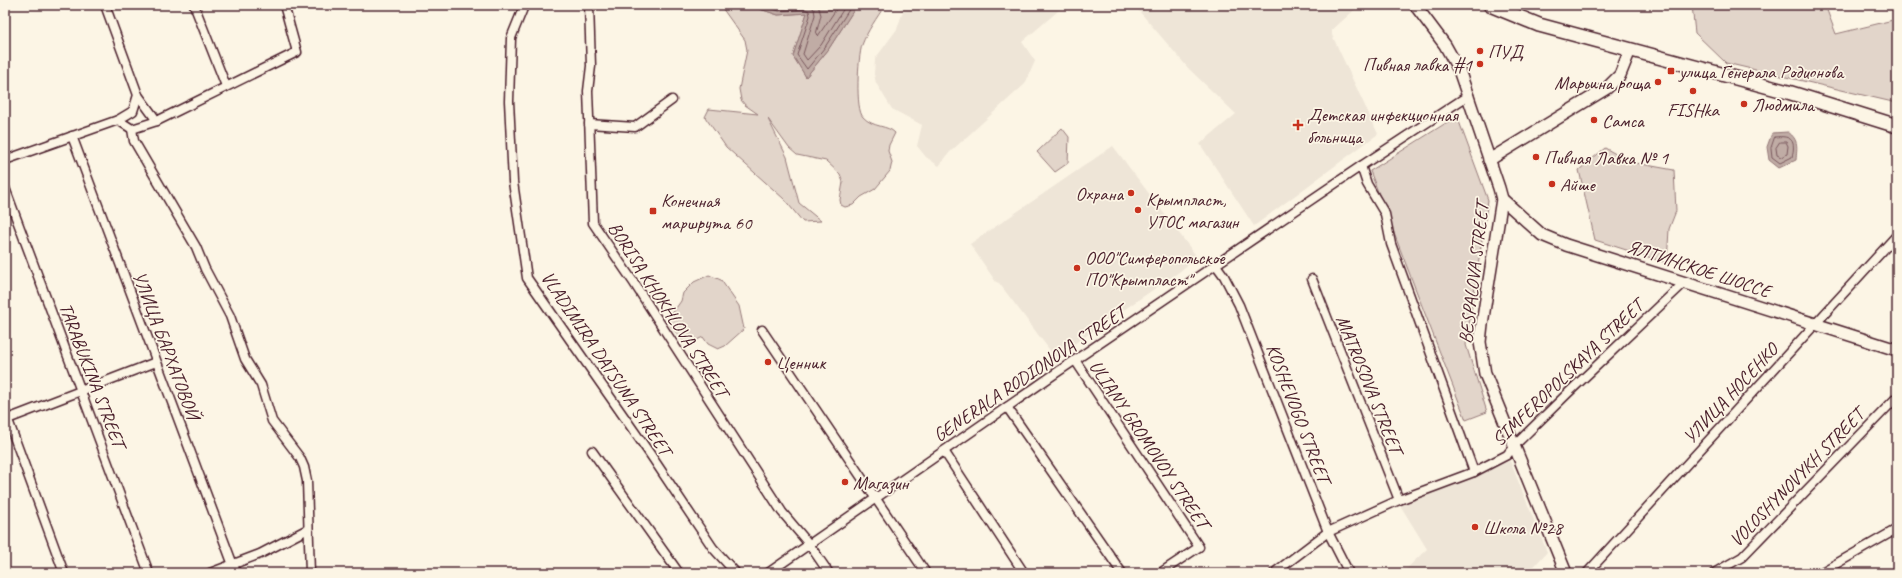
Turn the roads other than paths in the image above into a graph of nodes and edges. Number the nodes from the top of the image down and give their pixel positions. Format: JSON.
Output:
{"nodes":[{"id":1,"x":105,"y":5,"type":"edge"},
{"id":2,"x":194,"y":5,"type":"edge"},
{"id":3,"x":284,"y":5,"type":"edge"},
{"id":4,"x":589,"y":5,"type":"edge"},
{"id":5,"x":1415,"y":5,"type":"edge"},
{"id":6,"x":1490,"y":5,"type":"edge"},
{"id":7,"x":524,"y":6,"type":"dead end"},
{"id":8,"x":1630,"y":50,"type":"junction"},
{"id":9,"x":226,"y":86,"type":"junction"},
{"id":10,"x":138,"y":95,"type":"junction"},
{"id":11,"x":1469,"y":95,"type":"junction"},
{"id":12,"x":672,"y":100,"type":"dead end"},
{"id":13,"x":118,"y":120,"type":"junction"},
{"id":14,"x":156,"y":121,"type":"junction"},
{"id":15,"x":589,"y":124,"type":"junction"},
{"id":16,"x":1897,"y":126,"type":"edge"},
{"id":17,"x":132,"y":129,"type":"junction"},
{"id":18,"x":72,"y":136,"type":"junction"},
{"id":19,"x":5,"y":160,"type":"edge"},
{"id":20,"x":1489,"y":160,"type":"junction"},
{"id":21,"x":1361,"y":166,"type":"junction"},
{"id":22,"x":5,"y":188,"type":"edge"},
{"id":23,"x":1502,"y":199,"type":"junction"},
{"id":24,"x":1519,"y":215,"type":"junction"},
{"id":25,"x":1499,"y":218,"type":"junction"},
{"id":26,"x":1897,"y":235,"type":"edge"},
{"id":27,"x":1216,"y":265,"type":"junction"},
{"id":28,"x":1312,"y":279,"type":"dead end"},
{"id":29,"x":1685,"y":282,"type":"junction"},
{"id":30,"x":1816,"y":325,"type":"junction"},
{"id":31,"x":762,"y":330,"type":"dead end"},
{"id":32,"x":1897,"y":350,"type":"edge"},
{"id":33,"x":1075,"y":360,"type":"junction"},
{"id":34,"x":156,"y":362,"type":"junction"},
{"id":35,"x":81,"y":390,"type":"junction"},
{"id":36,"x":1897,"y":397,"type":"edge"},
{"id":37,"x":1007,"y":407,"type":"junction"},
{"id":38,"x":6,"y":417,"type":"edge"},
{"id":39,"x":1515,"y":445,"type":"junction"},
{"id":40,"x":592,"y":451,"type":"dead end"},
{"id":41,"x":944,"y":451,"type":"junction"},
{"id":42,"x":1474,"y":472,"type":"junction"},
{"id":43,"x":875,"y":498,"type":"junction"},
{"id":44,"x":1399,"y":500,"type":"junction"},
{"id":45,"x":308,"y":529,"type":"junction"},
{"id":46,"x":1897,"y":529,"type":"edge"},
{"id":47,"x":1328,"y":532,"type":"junction"},
{"id":48,"x":809,"y":544,"type":"junction"},
{"id":49,"x":233,"y":564,"type":"junction"},
{"id":50,"x":64,"y":573,"type":"edge"},
{"id":51,"x":149,"y":573,"type":"edge"},
{"id":52,"x":210,"y":573,"type":"edge"},
{"id":53,"x":236,"y":573,"type":"edge"},
{"id":54,"x":310,"y":573,"type":"edge"},
{"id":55,"x":679,"y":573,"type":"edge"},
{"id":56,"x":736,"y":573,"type":"edge"},
{"id":57,"x":768,"y":573,"type":"edge"},
{"id":58,"x":829,"y":573,"type":"edge"},
{"id":59,"x":926,"y":573,"type":"edge"},
{"id":60,"x":1024,"y":573,"type":"edge"},
{"id":61,"x":1122,"y":573,"type":"edge"},
{"id":62,"x":1160,"y":573,"type":"edge"},
{"id":63,"x":1274,"y":573,"type":"edge"},
{"id":64,"x":1349,"y":573,"type":"edge"},
{"id":65,"x":1566,"y":573,"type":"edge"},
{"id":66,"x":1587,"y":573,"type":"edge"},
{"id":67,"x":1714,"y":573,"type":"edge"},
{"id":68,"x":1820,"y":573,"type":"edge"}],
"edges":[{"from":1,"to":10,"type":"street"},
{"from":2,"to":9,"type":"street"},
{"from":3,"to":9,"type":"street"},
{"from":4,"to":15,"type":"street","name":"BORISA KHOKHLOVA STREET"},
{"from":5,"to":11,"type":"main road","name":"BESPALOVA STREET"},
{"from":6,"to":8,"type":"main road"},
{"from":7,"to":56,"type":"street","name":"VLADIMIRA DATSUNA STREET"},
{"from":8,"to":16,"type":"main road"},
{"from":8,"to":20,"type":"main road"},
{"from":9,"to":14,"type":"street"},
{"from":10,"to":13,"type":"street"},
{"from":10,"to":14,"type":"street"},
{"from":11,"to":20,"type":"main road","name":"BESPALOVA STREET"},
{"from":11,"to":21,"type":"street","name":"GENERALA RODIONOVA STREET"},
{"from":12,"to":15,"type":"street"},
{"from":13,"to":17,"type":"street"},
{"from":13,"to":18,"type":"street"},
{"from":14,"to":17,"type":"street"},
{"from":15,"to":48,"type":"street","name":"BORISA KHOKHLOVA STREET"},
{"from":17,"to":45,"type":"street"},
{"from":18,"to":19,"type":"street"},
{"from":18,"to":34,"type":"street","name":"УЛИЦА БАРХАТОВОЙ"},
{"from":20,"to":23,"type":"main road","name":"BESPALOVA STREET"},
{"from":21,"to":27,"type":"street","name":"GENERALA RODIONOVA STREET"},
{"from":21,"to":42,"type":"street","name":"BESPALOVA STREET"},
{"from":22,"to":35,"type":"street","name":"TARABUKINA STREET"},
{"from":23,"to":24,"type":"main road","name":"ЯЛТИНСКОЕ ШОССЕ"},
{"from":23,"to":25,"type":"main road","name":"BESPALOVA STREET"},
{"from":24,"to":25,"type":"main road"},
{"from":24,"to":29,"type":"main road","name":"ЯЛТИНСКОЕ ШОССЕ"},
{"from":25,"to":39,"type":"main road","name":"BESPALOVA STREET"},
{"from":26,"to":30,"type":"street","name":"УЛИЦА НОСЕНКО"},
{"from":27,"to":33,"type":"street","name":"GENERALA RODIONOVA STREET"},
{"from":27,"to":47,"type":"street","name":"KOSHEVOGO STREET"},
{"from":28,"to":44,"type":"street","name":"MATROSOVA STREET"},
{"from":29,"to":30,"type":"main road","name":"ЯЛТИНСКОЕ ШОССЕ"},
{"from":29,"to":39,"type":"street","name":"SIMFEROPOLSKAYA STREET"},
{"from":30,"to":32,"type":"main road","name":"ЯЛТИНСКОЕ ШОССЕ"},
{"from":30,"to":66,"type":"street","name":"УЛИЦА НОСЕНКО"},
{"from":31,"to":43,"type":"street"},
{"from":33,"to":37,"type":"street","name":"GENERALA RODIONOVA STREET"},
{"from":33,"to":62,"type":"street","name":"ULIANY GROMOVOY STREET"},
{"from":34,"to":35,"type":"street"},
{"from":34,"to":49,"type":"street","name":"УЛИЦА БАРХАТОВОЙ"},
{"from":35,"to":38,"type":"street"},
{"from":35,"to":51,"type":"street","name":"TARABUKINA STREET"},
{"from":36,"to":67,"type":"street","name":"VOLOSHYNOVYKH STREET"},
{"from":37,"to":41,"type":"street","name":"GENERALA RODIONOVA STREET"},
{"from":37,"to":61,"type":"street"},
{"from":38,"to":50,"type":"street"},
{"from":39,"to":42,"type":"street","name":"SIMFEROPOLSKAYA STREET"},
{"from":39,"to":65,"type":"main road","name":"BESPALOVA STREET"},
{"from":40,"to":55,"type":"street"},
{"from":41,"to":43,"type":"street","name":"GENERALA RODIONOVA STREET"},
{"from":41,"to":60,"type":"street"},
{"from":42,"to":44,"type":"street","name":"SIMFEROPOLSKAYA STREET"},
{"from":43,"to":48,"type":"street","name":"GENERALA RODIONOVA STREET"},
{"from":43,"to":59,"type":"street"},
{"from":44,"to":47,"type":"street","name":"SIMFEROPOLSKAYA STREET"},
{"from":45,"to":49,"type":"street"},
{"from":45,"to":54,"type":"street"},
{"from":46,"to":68,"type":"street"},
{"from":47,"to":63,"type":"street","name":"SIMFEROPOLSKAYA STREET"},
{"from":47,"to":64,"type":"street","name":"KOSHEVOGO STREET"},
{"from":48,"to":57,"type":"street","name":"GENERALA RODIONOVA STREET"},
{"from":48,"to":58,"type":"street","name":"BORISA KHOKHLOVA STREET"},
{"from":49,"to":52,"type":"street"},
{"from":49,"to":53,"type":"street","name":"УЛИЦА БАРХАТОВОЙ"}]}
